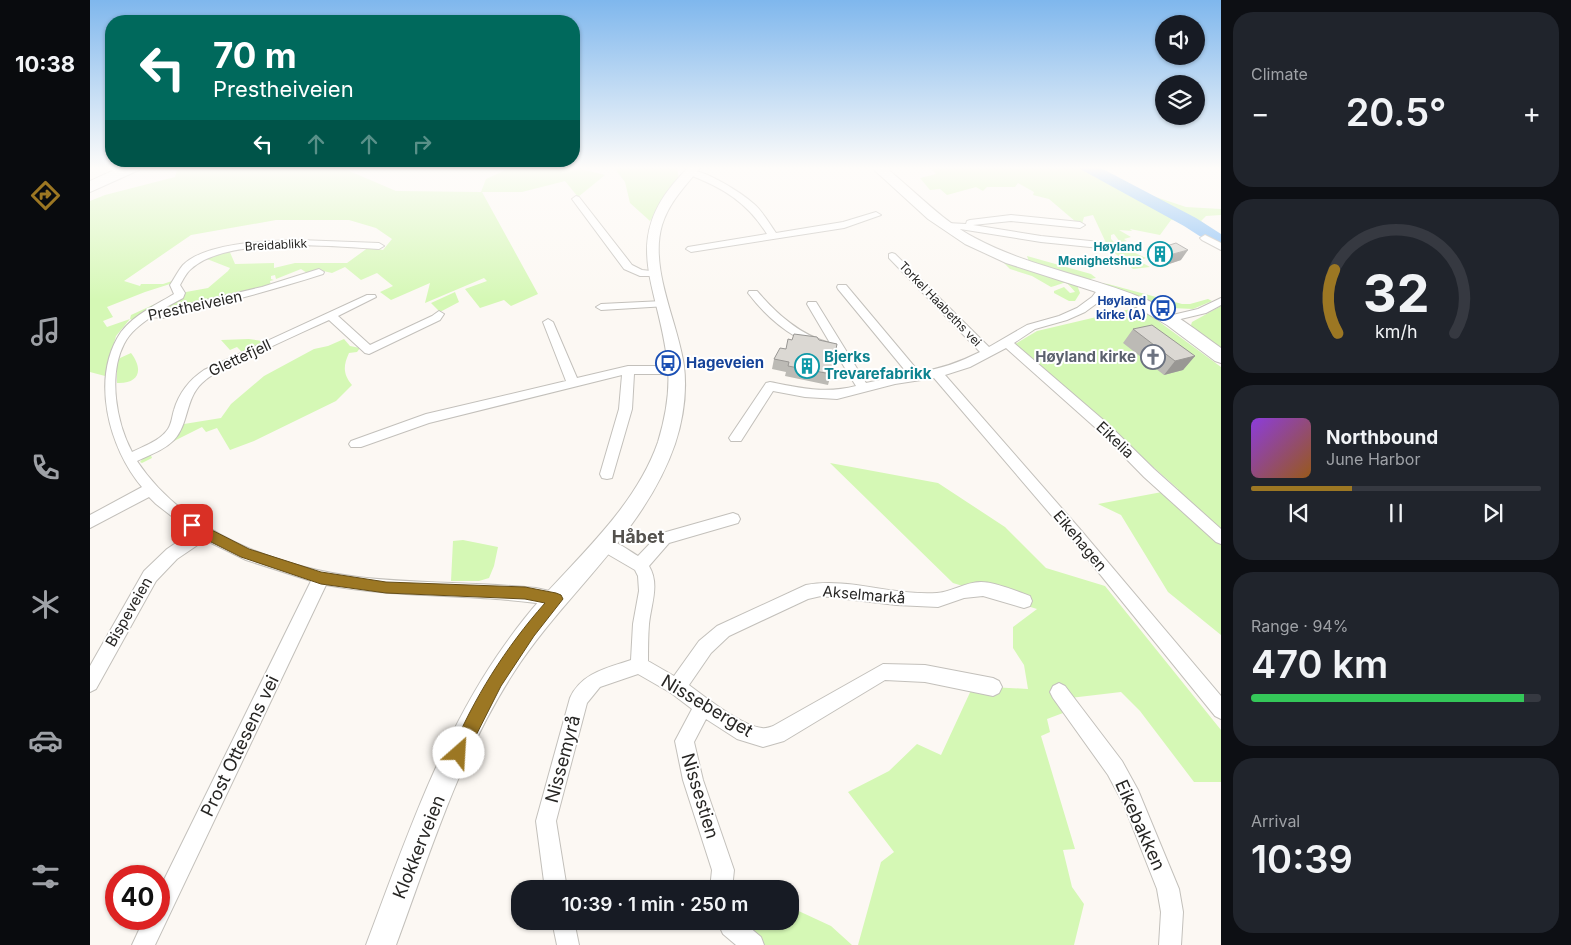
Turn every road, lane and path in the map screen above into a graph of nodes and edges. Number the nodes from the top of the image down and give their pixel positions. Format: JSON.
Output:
{"nodes":[{"id":1,"x":585,"y":211,"type":"edge"},
{"id":2,"x":662,"y":211,"type":"edge"},
{"id":3,"x":756,"y":211,"type":"edge"},
{"id":4,"x":934,"y":211,"type":"edge"},
{"id":5,"x":876,"y":215,"type":"dead end"},
{"id":6,"x":1080,"y":225,"type":"dead end"},
{"id":7,"x":953,"y":226,"type":"junction"},
{"id":8,"x":773,"y":236,"type":"junction"},
{"id":9,"x":1205,"y":238,"type":"dead end"},
{"id":10,"x":1100,"y":245,"type":"dead end"},
{"id":11,"x":379,"y":246,"type":"dead end"},
{"id":12,"x":1221,"y":247,"type":"edge"},
{"id":13,"x":691,"y":249,"type":"dead end"},
{"id":14,"x":892,"y":256,"type":"dead end"},
{"id":15,"x":319,"y":272,"type":"dead end"},
{"id":16,"x":656,"y":274,"type":"junction"},
{"id":17,"x":842,"y":287,"type":"dead end"},
{"id":18,"x":1104,"y":290,"type":"junction"},
{"id":19,"x":753,"y":293,"type":"dead end"},
{"id":20,"x":371,"y":297,"type":"dead end"},
{"id":21,"x":1221,"y":301,"type":"edge"},
{"id":22,"x":663,"y":304,"type":"junction"},
{"id":23,"x":812,"y":304,"type":"dead end"},
{"id":24,"x":601,"y":307,"type":"dead end"},
{"id":25,"x":149,"y":313,"type":"junction"},
{"id":26,"x":439,"y":314,"type":"dead end"},
{"id":27,"x":330,"y":316,"type":"junction"},
{"id":28,"x":1168,"y":319,"type":"junction"},
{"id":29,"x":548,"y":322,"type":"dead end"},
{"id":30,"x":1007,"y":343,"type":"junction"},
{"id":31,"x":840,"y":350,"type":"junction"},
{"id":32,"x":988,"y":352,"type":"junction"},
{"id":33,"x":1221,"y":357,"type":"edge"},
{"id":34,"x":628,"y":370,"type":"junction"},
{"id":35,"x":677,"y":370,"type":"junction"},
{"id":36,"x":938,"y":373,"type":"junction"},
{"id":37,"x":916,"y":376,"type":"junction"},
{"id":38,"x":572,"y":383,"type":"junction"},
{"id":39,"x":863,"y":388,"type":"junction"},
{"id":40,"x":736,"y":438,"type":"dead end"},
{"id":41,"x":356,"y":444,"type":"dead end"},
{"id":42,"x":128,"y":459,"type":"junction"},
{"id":43,"x":607,"y":474,"type":"dead end"},
{"id":44,"x":150,"y":490,"type":"junction"},
{"id":45,"x":733,"y":520,"type":"dead end"},
{"id":46,"x":90,"y":522,"type":"edge"},
{"id":47,"x":203,"y":533,"type":"junction"},
{"id":48,"x":1221,"y":538,"type":"edge"},
{"id":49,"x":604,"y":545,"type":"junction"},
{"id":50,"x":640,"y":565,"type":"junction"},
{"id":51,"x":321,"y":578,"type":"junction"},
{"id":52,"x":556,"y":599,"type":"junction"},
{"id":53,"x":1024,"y":602,"type":"dead end"},
{"id":54,"x":639,"y":665,"type":"junction"},
{"id":55,"x":90,"y":683,"type":"edge"},
{"id":56,"x":677,"y":687,"type":"junction"},
{"id":57,"x":993,"y":688,"type":"dead end"},
{"id":58,"x":1059,"y":692,"type":"dead end"},
{"id":59,"x":704,"y":707,"type":"junction"},
{"id":60,"x":1221,"y":710,"type":"edge"},
{"id":61,"x":555,"y":880,"type":"edge"},
{"id":62,"x":722,"y":880,"type":"edge"},
{"id":63,"x":170,"y":890,"type":"edge"},
{"id":64,"x":151,"y":930,"type":"edge"},
{"id":65,"x":565,"y":930,"type":"edge"},
{"id":66,"x":736,"y":930,"type":"edge"},
{"id":67,"x":144,"y":945,"type":"edge"},
{"id":68,"x":381,"y":945,"type":"edge"},
{"id":69,"x":568,"y":945,"type":"edge"},
{"id":70,"x":753,"y":945,"type":"edge"},
{"id":71,"x":1170,"y":945,"type":"edge"}],
"edges":[{"from":1,"to":16,"type":"street"},
{"from":2,"to":16,"type":"street"},
{"from":3,"to":8,"type":"street"},
{"from":4,"to":7,"type":"main road"},
{"from":5,"to":8,"type":"street"},
{"from":6,"to":7,"type":"street"},
{"from":7,"to":10,"type":"street"},
{"from":7,"to":18,"type":"main road"},
{"from":8,"to":13,"type":"street"},
{"from":9,"to":12,"type":"street"},
{"from":11,"to":25,"type":"street","name":"Breidablikk"},
{"from":14,"to":32,"type":"street","name":"Torkel Haabeths vei"},
{"from":15,"to":25,"type":"street","name":"Prestheiveien"},
{"from":16,"to":22,"type":"street"},
{"from":17,"to":37,"type":"street"},
{"from":18,"to":28,"type":"main road"},
{"from":18,"to":30,"type":"street","name":"Torkel Haabeths vei"},
{"from":19,"to":31,"type":"street"},
{"from":20,"to":27,"type":"street","name":"Glettefjell"},
{"from":21,"to":28,"type":"street"},
{"from":22,"to":24,"type":"street"},
{"from":22,"to":35,"type":"street"},
{"from":23,"to":31,"type":"street"},
{"from":25,"to":42,"type":"street","name":"Prestheiveien"},
{"from":26,"to":27,"type":"street"},
{"from":27,"to":42,"type":"street","name":"Glettefjell"},
{"from":28,"to":33,"type":"main road"},
{"from":29,"to":38,"type":"street"},
{"from":30,"to":32,"type":"street","name":"Torkel Haabeths vei"},
{"from":30,"to":48,"type":"street","name":"Eikelia"},
{"from":31,"to":39,"type":"street"},
{"from":32,"to":36,"type":"street","name":"Torkel Haabeths vei"},
{"from":34,"to":35,"type":"street"},
{"from":34,"to":38,"type":"street"},
{"from":34,"to":43,"type":"street"},
{"from":35,"to":49,"type":"street"},
{"from":36,"to":37,"type":"street","name":"Torkel Haabeths vei"},
{"from":36,"to":60,"type":"street","name":"Eikehagen"},
{"from":37,"to":39,"type":"street","name":"Torkel Haabeths vei"},
{"from":38,"to":41,"type":"street"},
{"from":39,"to":40,"type":"street","name":"Torkel Haabeths vei"},
{"from":42,"to":44,"type":"street","name":"Prestheiveien"},
{"from":44,"to":46,"type":"street"},
{"from":44,"to":47,"type":"street","name":"Prestheiveien"},
{"from":45,"to":50,"type":"street"},
{"from":47,"to":51,"type":"street","name":"Prestheiveien"},
{"from":47,"to":55,"type":"street","name":"Bispeveien"},
{"from":49,"to":50,"type":"street"},
{"from":49,"to":52,"type":"street"},
{"from":50,"to":54,"type":"street"},
{"from":51,"to":52,"type":"street","name":"Prestheiveien"},
{"from":51,"to":63,"type":"street","name":"Prost Ottesens vei"},
{"from":52,"to":68,"type":"street","name":"Klokkerveien"},
{"from":53,"to":56,"type":"street","name":"Akselmarkå"},
{"from":54,"to":56,"type":"street","name":"Nisseberget"},
{"from":54,"to":61,"type":"street","name":"Nissemyrå"},
{"from":56,"to":59,"type":"street","name":"Nisseberget"},
{"from":57,"to":59,"type":"street","name":"Nisseberget"},
{"from":58,"to":71,"type":"street","name":"Eikebakken"},
{"from":59,"to":62,"type":"street","name":"Nissestien"},
{"from":64,"to":67,"type":"street"},
{"from":65,"to":69,"type":"street"},
{"from":66,"to":70,"type":"street"}]}
